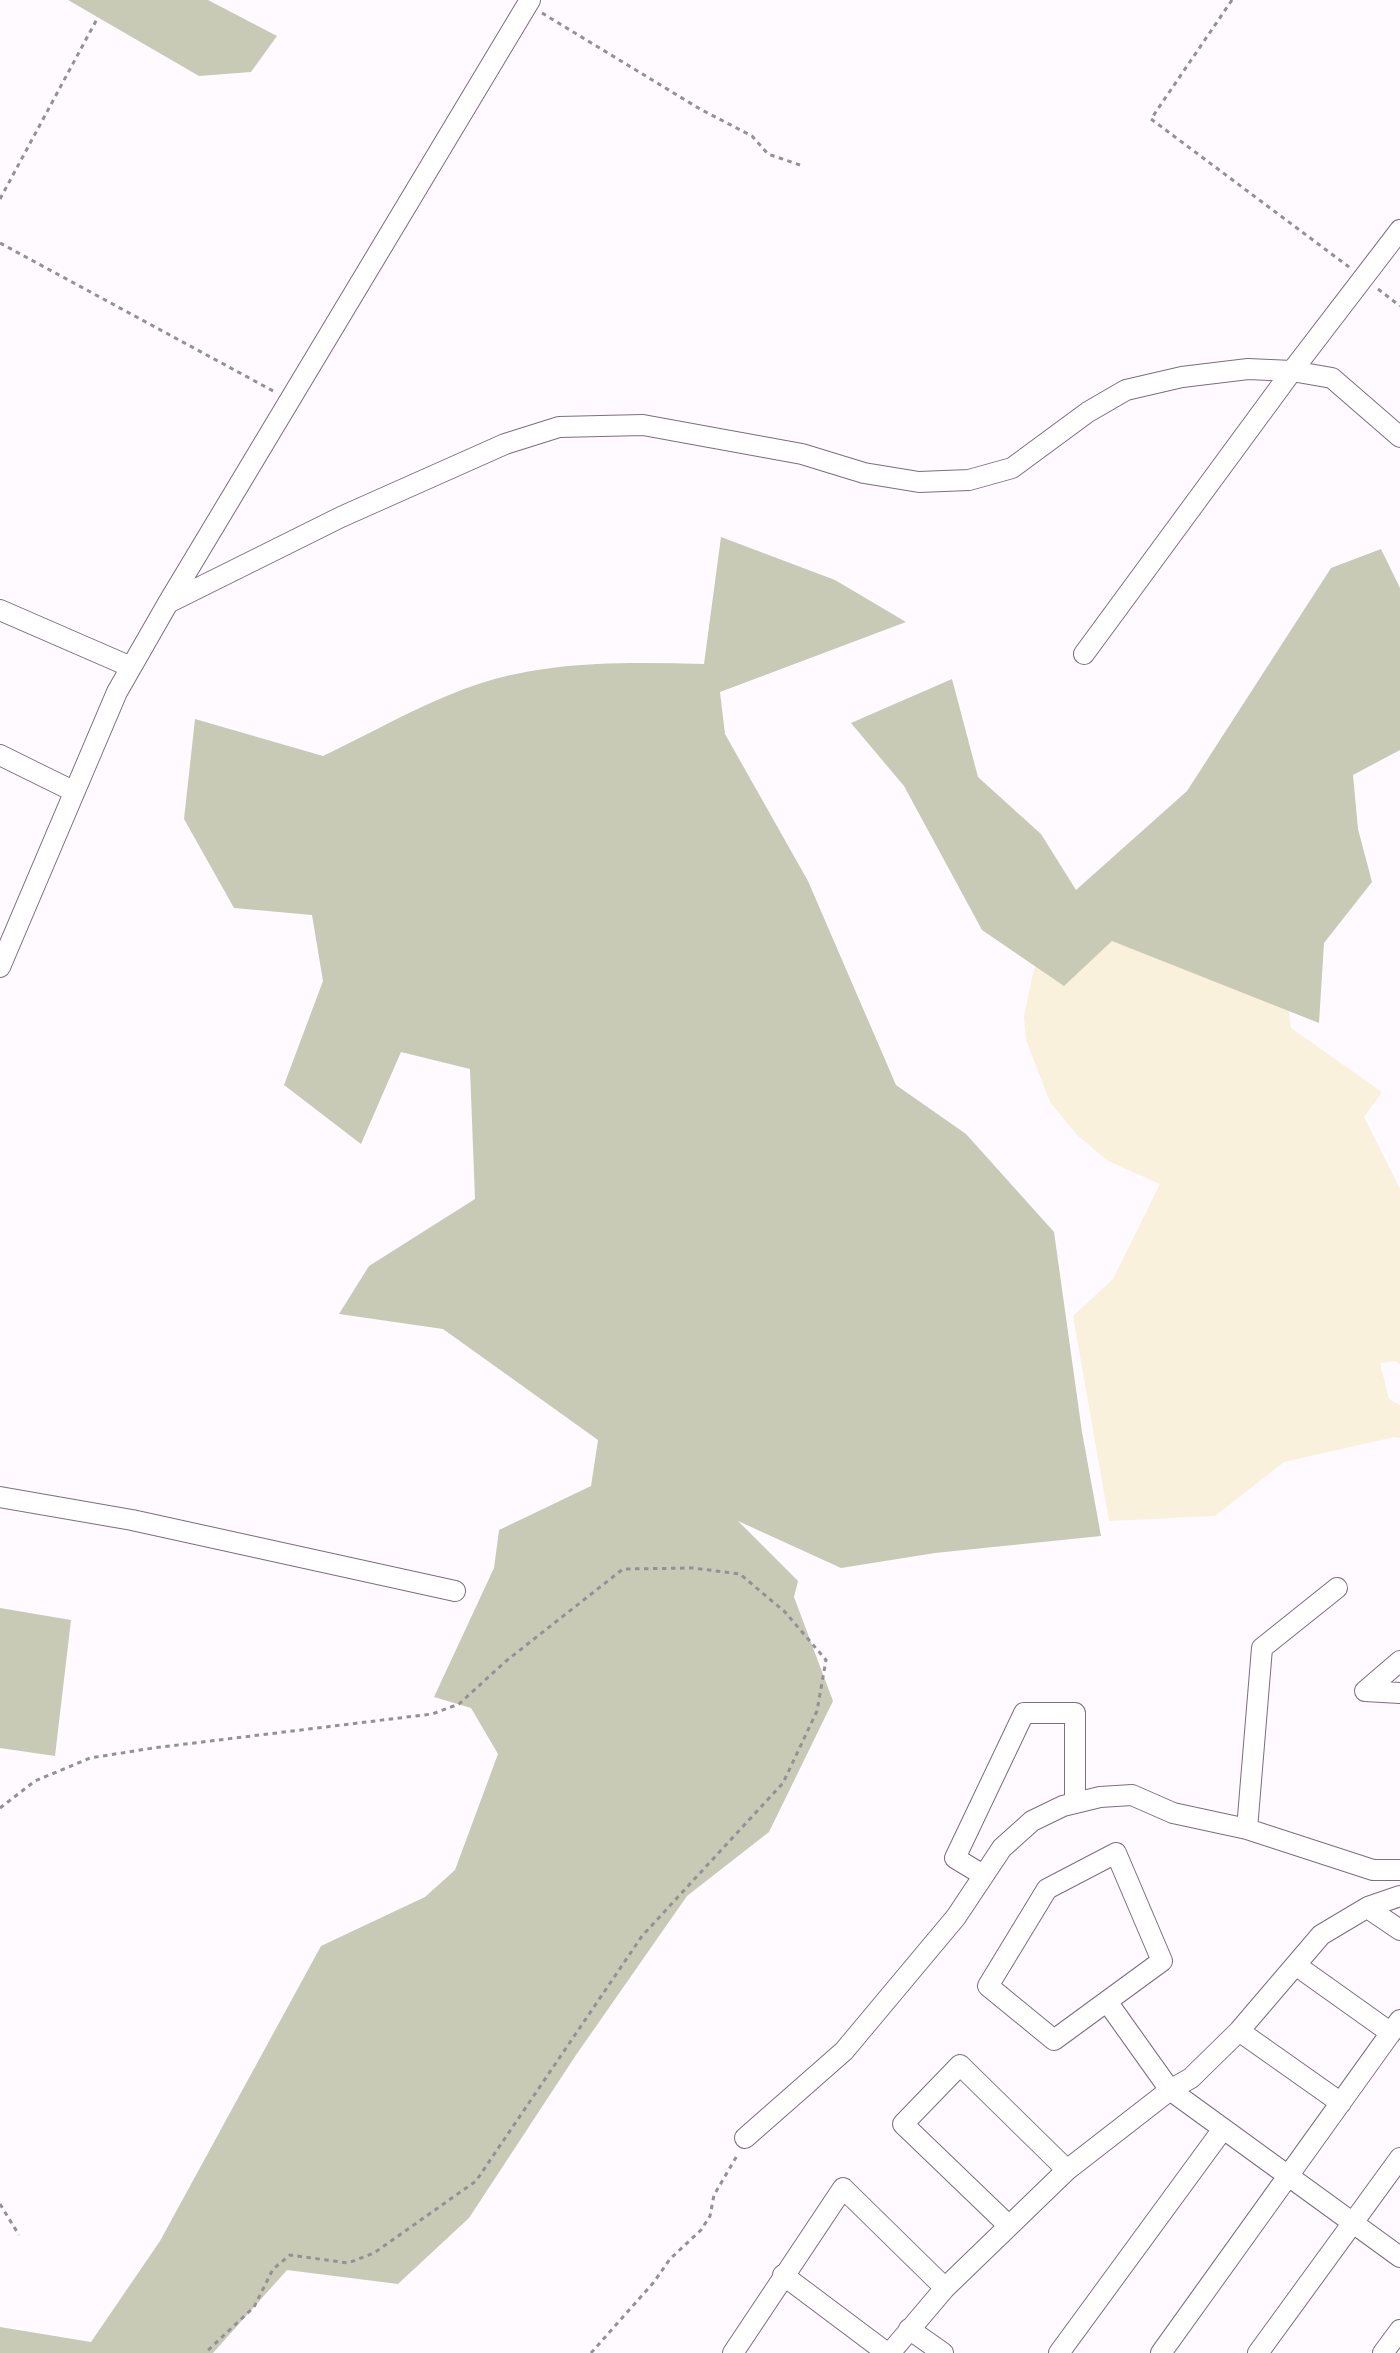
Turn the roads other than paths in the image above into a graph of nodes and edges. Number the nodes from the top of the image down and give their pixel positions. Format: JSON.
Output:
{"nodes":[{"id":1,"x":526,"y":1,"type":"edge"},
{"id":2,"x":1400,"y":230,"type":"edge"},
{"id":3,"x":1292,"y":371,"type":"junction"},
{"id":4,"x":1400,"y":437,"type":"edge"},
{"id":5,"x":168,"y":603,"type":"junction"},
{"id":6,"x":0,"y":610,"type":"edge"},
{"id":7,"x":1084,"y":654,"type":"dead end"},
{"id":8,"x":131,"y":668,"type":"junction"},
{"id":9,"x":0,"y":755,"type":"edge"},
{"id":10,"x":73,"y":791,"type":"junction"},
{"id":11,"x":0,"y":967,"type":"edge"},
{"id":12,"x":0,"y":1497,"type":"edge"},
{"id":13,"x":1337,"y":1588,"type":"dead end"},
{"id":14,"x":455,"y":1591,"type":"dead end"},
{"id":15,"x":1400,"y":1661,"type":"edge"},
{"id":16,"x":1400,"y":1693,"type":"edge"},
{"id":17,"x":1074,"y":1803,"type":"junction"},
{"id":18,"x":1247,"y":1829,"type":"junction"},
{"id":19,"x":1400,"y":1870,"type":"edge"},
{"id":20,"x":983,"y":1875,"type":"junction"},
{"id":21,"x":1400,"y":1896,"type":"edge"},
{"id":22,"x":1369,"y":1909,"type":"junction"},
{"id":23,"x":1400,"y":1930,"type":"edge"},
{"id":24,"x":1296,"y":1966,"type":"junction"},
{"id":25,"x":1108,"y":2003,"type":"junction"},
{"id":26,"x":1396,"y":2026,"type":"edge"},
{"id":27,"x":1239,"y":2031,"type":"junction"},
{"id":28,"x":1170,"y":2090,"type":"junction"},
{"id":29,"x":1341,"y":2103,"type":"junction"},
{"id":30,"x":1223,"y":2129,"type":"junction"},
{"id":31,"x":745,"y":2138,"type":"road end"},
{"id":32,"x":1400,"y":2157,"type":"edge"},
{"id":33,"x":1067,"y":2169,"type":"junction"},
{"id":34,"x":1288,"y":2176,"type":"junction"},
{"id":35,"x":1353,"y":2223,"type":"junction"},
{"id":36,"x":1008,"y":2225,"type":"junction"},
{"id":37,"x":1400,"y":2258,"type":"edge"},
{"id":38,"x":783,"y":2274,"type":"junction"},
{"id":39,"x":945,"y":2288,"type":"junction"},
{"id":40,"x":909,"y":2329,"type":"junction"},
{"id":41,"x":1400,"y":2330,"type":"edge"},
{"id":42,"x":733,"y":2353,"type":"edge"},
{"id":43,"x":888,"y":2353,"type":"edge"},
{"id":44,"x":944,"y":2353,"type":"edge"},
{"id":45,"x":1059,"y":2353,"type":"edge"},
{"id":46,"x":1161,"y":2353,"type":"edge"},
{"id":47,"x":1258,"y":2353,"type":"edge"},
{"id":48,"x":1383,"y":2353,"type":"edge"}],
"edges":[{"from":1,"to":5,"type":"street"},
{"from":2,"to":3,"type":"street"},
{"from":3,"to":4,"type":"street"},
{"from":3,"to":5,"type":"street"},
{"from":3,"to":7,"type":"street"},
{"from":5,"to":8,"type":"street"},
{"from":6,"to":8,"type":"street"},
{"from":8,"to":10,"type":"street"},
{"from":9,"to":10,"type":"street"},
{"from":10,"to":11,"type":"street"},
{"from":12,"to":14,"type":"street"},
{"from":13,"to":18,"type":"street"},
{"from":15,"to":16,"type":"street"},
{"from":17,"to":18,"type":"street"},
{"from":17,"to":20,"type":"street"},
{"from":17,"to":20,"type":"street"},
{"from":18,"to":19,"type":"street"},
{"from":20,"to":31,"type":"street"},
{"from":21,"to":22,"type":"street"},
{"from":22,"to":23,"type":"street"},
{"from":22,"to":24,"type":"street"},
{"from":24,"to":26,"type":"street"},
{"from":24,"to":27,"type":"street"},
{"from":25,"to":25,"type":"street"},
{"from":25,"to":28,"type":"street"},
{"from":26,"to":29,"type":"street"},
{"from":27,"to":28,"type":"street"},
{"from":27,"to":29,"type":"street"},
{"from":28,"to":30,"type":"street"},
{"from":28,"to":33,"type":"street"},
{"from":29,"to":34,"type":"street"},
{"from":30,"to":34,"type":"street"},
{"from":30,"to":45,"type":"street"},
{"from":32,"to":35,"type":"street"},
{"from":33,"to":36,"type":"street"},
{"from":33,"to":36,"type":"street"},
{"from":34,"to":35,"type":"street"},
{"from":34,"to":46,"type":"street"},
{"from":35,"to":37,"type":"street"},
{"from":35,"to":47,"type":"street"},
{"from":36,"to":39,"type":"street"},
{"from":38,"to":39,"type":"street"},
{"from":38,"to":42,"type":"street"},
{"from":38,"to":43,"type":"street"},
{"from":39,"to":40,"type":"street"},
{"from":40,"to":43,"type":"street"},
{"from":40,"to":44,"type":"street"},
{"from":41,"to":48,"type":"street"}]}
